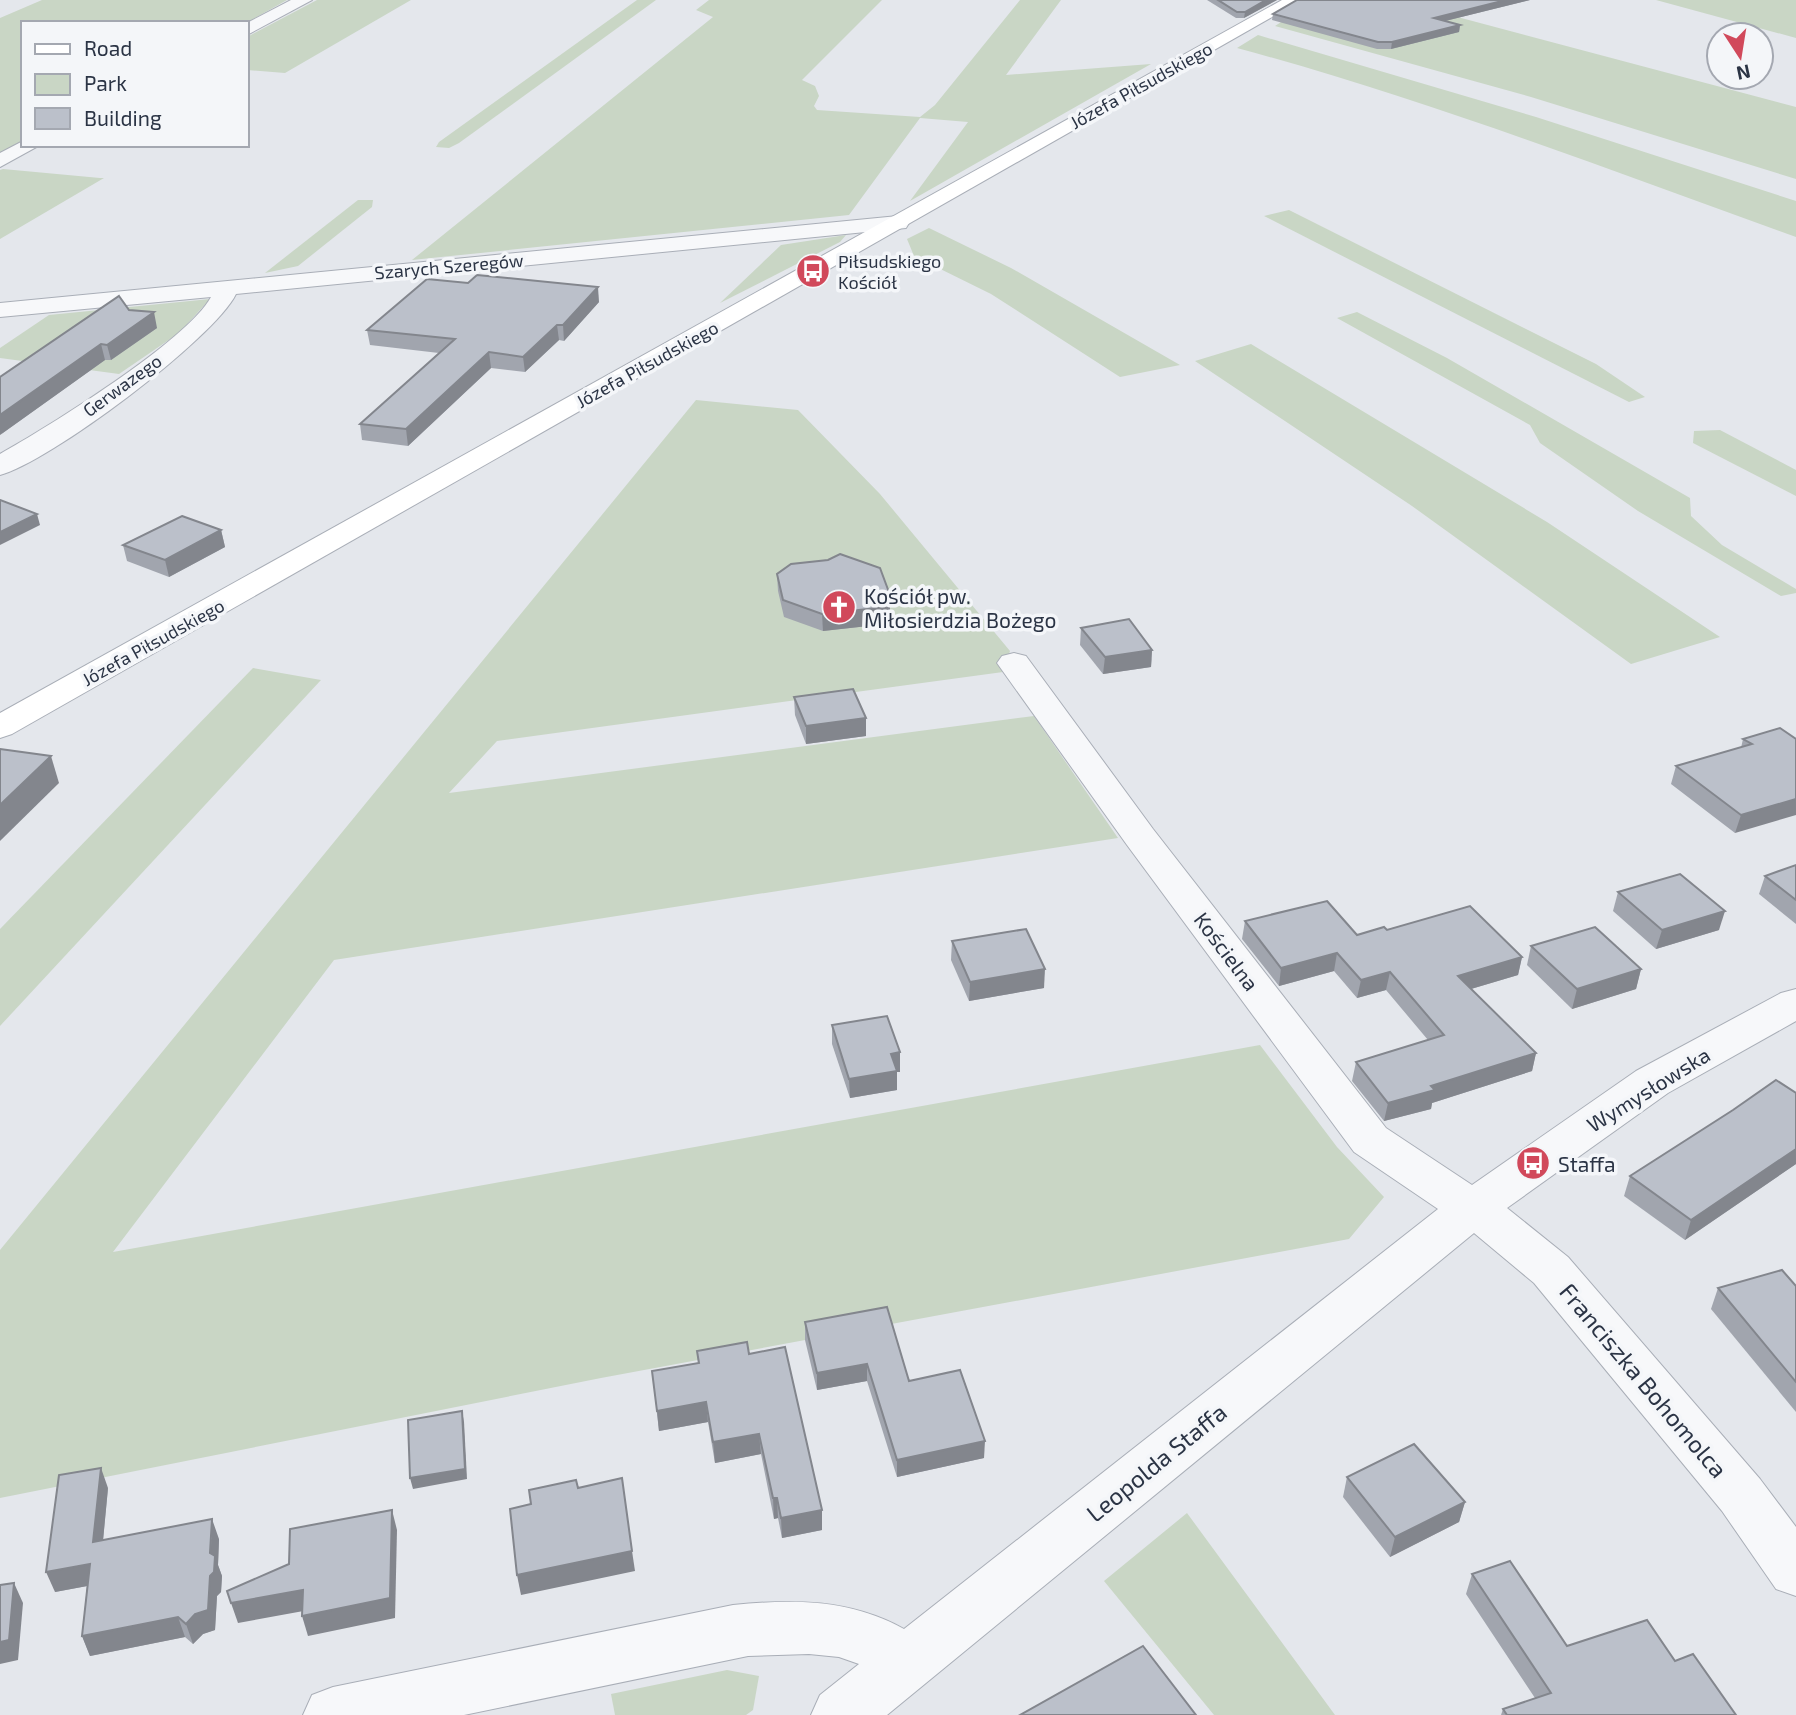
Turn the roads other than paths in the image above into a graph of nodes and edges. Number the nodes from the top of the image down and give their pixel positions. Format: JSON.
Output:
{"nodes":[{"id":1,"x":304,"y":0,"type":"edge"},
{"id":2,"x":1294,"y":0,"type":"edge"},
{"id":3,"x":248,"y":29,"type":"edge"},
{"id":4,"x":26,"y":147,"type":"edge"},
{"id":5,"x":0,"y":161,"type":"edge"},
{"id":6,"x":898,"y":223,"type":"junction"},
{"id":7,"x":228,"y":287,"type":"junction"},
{"id":8,"x":0,"y":310,"type":"edge"},
{"id":9,"x":0,"y":466,"type":"edge"},
{"id":10,"x":1014,"y":663,"type":"dead end"},
{"id":11,"x":0,"y":727,"type":"edge"},
{"id":12,"x":1796,"y":1003,"type":"edge"},
{"id":13,"x":1471,"y":1209,"type":"junction"},
{"id":14,"x":1796,"y":1571,"type":"edge"},
{"id":15,"x":908,"y":1661,"type":"junction"},
{"id":16,"x":334,"y":1715,"type":"edge"},
{"id":17,"x":841,"y":1715,"type":"edge"}],
"edges":[{"from":1,"to":3,"type":"street"},
{"from":2,"to":6,"type":"street","name":"Józefa Piłsudskiego"},
{"from":4,"to":5,"type":"street"},
{"from":6,"to":7,"type":"street","name":"Szarych Szeregów"},
{"from":6,"to":11,"type":"street","name":"Józefa Piłsudskiego"},
{"from":7,"to":8,"type":"street","name":"Szarych Szeregów"},
{"from":7,"to":9,"type":"street","name":"Gerwazego"},
{"from":10,"to":13,"type":"street","name":"Kościelna"},
{"from":12,"to":13,"type":"street","name":"Wymysłowska"},
{"from":13,"to":14,"type":"street","name":"Franciszka Bohomolca"},
{"from":13,"to":15,"type":"street","name":"Leopolda Staffa"},
{"from":15,"to":16,"type":"street"},
{"from":15,"to":17,"type":"street","name":"Leopolda Staffa"}]}
